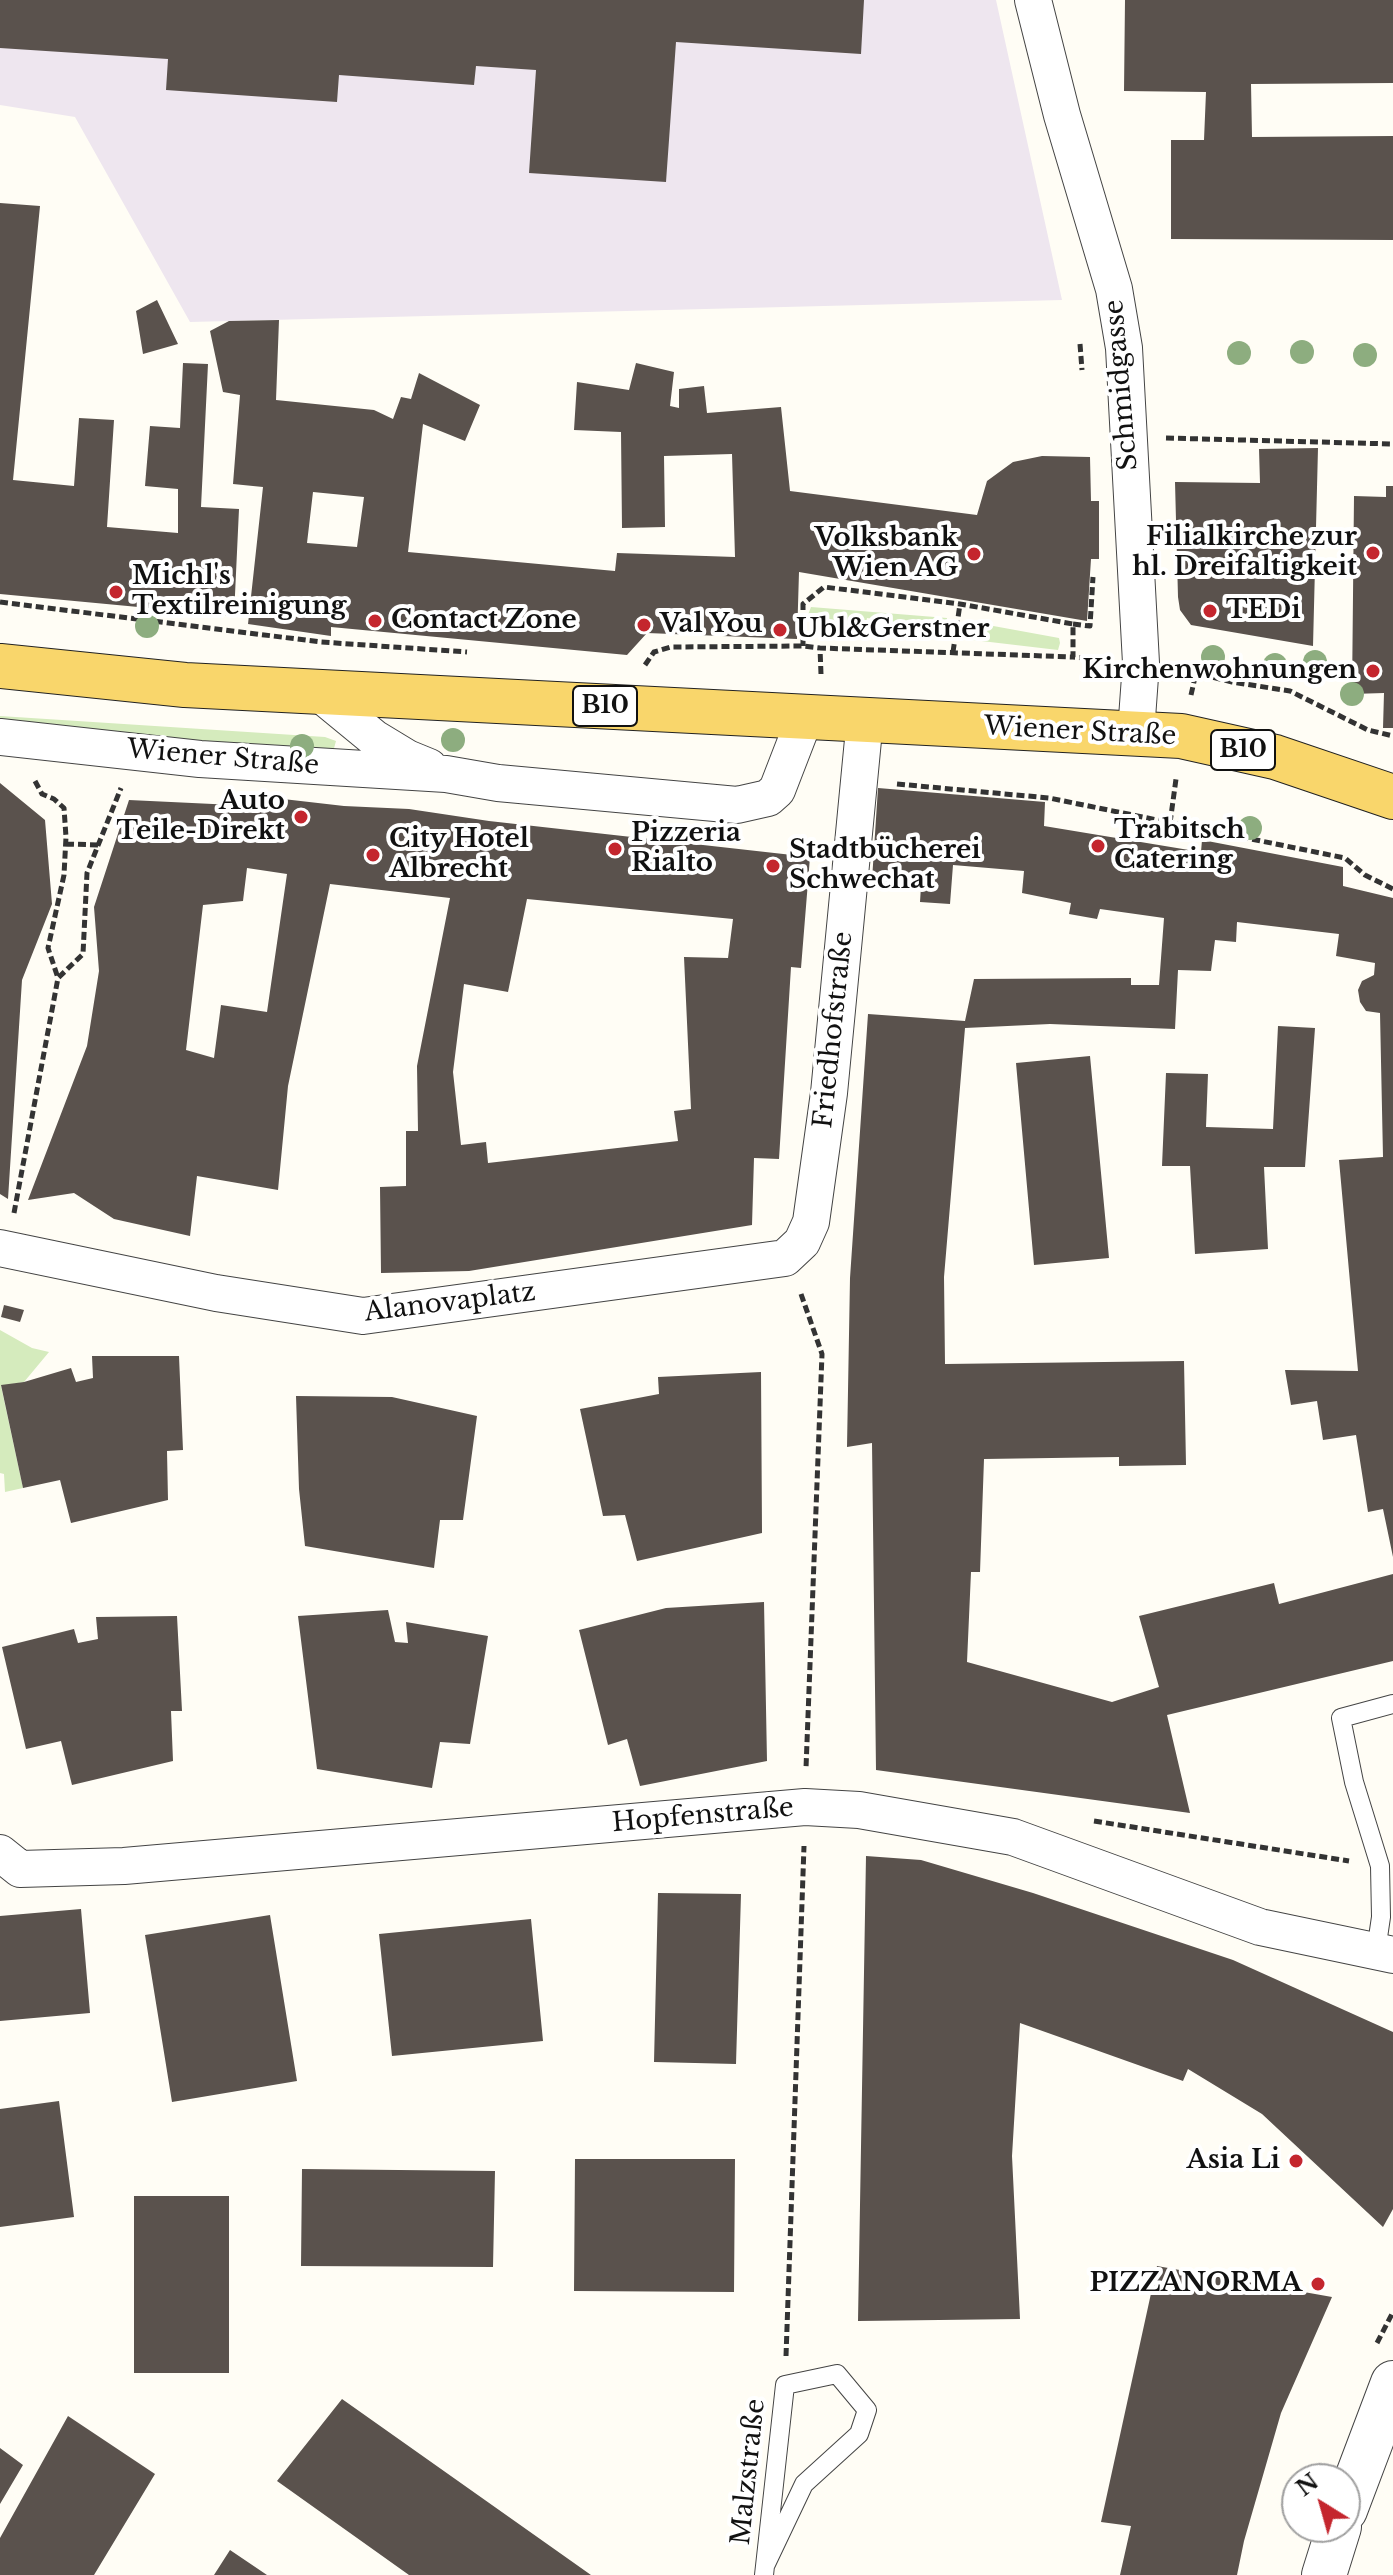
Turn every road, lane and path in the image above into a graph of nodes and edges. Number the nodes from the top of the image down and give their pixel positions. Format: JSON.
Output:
{"nodes":[{"id":1,"x":1033,"y":0,"type":"edge"},
{"id":2,"x":1154,"y":438,"type":"dead end"},
{"id":3,"x":1393,"y":444,"type":"edge"},
{"id":4,"x":1094,"y":572,"type":"dead end"},
{"id":5,"x":0,"y":602,"type":"edge"},
{"id":6,"x":960,"y":604,"type":"junction"},
{"id":7,"x":1073,"y":624,"type":"junction"},
{"id":8,"x":803,"y":646,"type":"junction"},
{"id":9,"x":820,"y":648,"type":"junction"},
{"id":10,"x":468,"y":652,"type":"dead end"},
{"id":11,"x":953,"y":652,"type":"junction"},
{"id":12,"x":1073,"y":657,"type":"junction"},
{"id":13,"x":1141,"y":663,"type":"junction"},
{"id":14,"x":630,"y":664,"type":"dead end"},
{"id":15,"x":0,"y":666,"type":"edge"},
{"id":16,"x":318,"y":692,"type":"junction"},
{"id":17,"x":831,"y":717,"type":"junction"},
{"id":18,"x":1136,"y":732,"type":"junction"},
{"id":19,"x":1393,"y":736,"type":"edge"},
{"id":20,"x":0,"y":737,"type":"edge"},
{"id":21,"x":31,"y":773,"type":"dead end"},
{"id":22,"x":446,"y":774,"type":"junction"},
{"id":23,"x":860,"y":784,"type":"junction"},
{"id":24,"x":119,"y":794,"type":"dead end"},
{"id":25,"x":1393,"y":797,"type":"edge"},
{"id":26,"x":66,"y":844,"type":"junction"},
{"id":27,"x":100,"y":845,"type":"junction"},
{"id":28,"x":1393,"y":889,"type":"edge"},
{"id":29,"x":58,"y":978,"type":"junction"},
{"id":30,"x":4,"y":1249,"type":"edge"},
{"id":31,"x":794,"y":1250,"type":"junction"},
{"id":32,"x":1393,"y":1704,"type":"edge"},
{"id":33,"x":805,"y":1807,"type":"junction"},
{"id":34,"x":1085,"y":1819,"type":"dead end"},
{"id":35,"x":0,"y":1853,"type":"edge"},
{"id":36,"x":1380,"y":1866,"type":"junction"},
{"id":37,"x":1385,"y":1953,"type":"edge"},
{"id":38,"x":1393,"y":2383,"type":"edge"},
{"id":39,"x":785,"y":2385,"type":"junction"},
{"id":40,"x":1361,"y":2468,"type":"edge"},
{"id":41,"x":1334,"y":2543,"type":"edge"},
{"id":42,"x":765,"y":2571,"type":"edge"},
{"id":43,"x":1324,"y":2575,"type":"edge"}],
"edges":[{"from":1,"to":13,"type":"street","name":"Schmidgasse"},
{"from":2,"to":3,"type":"path"},
{"from":4,"to":7,"type":"path"},
{"from":5,"to":10,"type":"path"},
{"from":6,"to":7,"type":"path"},
{"from":6,"to":8,"type":"path"},
{"from":6,"to":11,"type":"path"},
{"from":7,"to":12,"type":"path"},
{"from":8,"to":9,"type":"path"},
{"from":8,"to":14,"type":"path"},
{"from":9,"to":11,"type":"path"},
{"from":9,"to":17,"type":"path"},
{"from":11,"to":12,"type":"path"},
{"from":12,"to":13,"type":"path"},
{"from":13,"to":18,"type":"street","name":"Schmidgasse"},
{"from":13,"to":19,"type":"path"},
{"from":15,"to":16,"type":"main road","name":"Wiener Straße","number":"B10"},
{"from":16,"to":17,"type":"main road","name":"Wiener Straße","number":"B10"},
{"from":16,"to":22,"type":"street","name":"Wiener Straße"},
{"from":17,"to":18,"type":"main road","name":"Wiener Straße","number":"B10"},
{"from":17,"to":22,"type":"street","name":"Wiener Straße"},
{"from":17,"to":23,"type":"street","name":"Friedhofstraße"},
{"from":18,"to":25,"type":"main road","name":"Wiener Straße","number":"B10"},
{"from":20,"to":22,"type":"street","name":"Wiener Straße"},
{"from":21,"to":26,"type":"path"},
{"from":23,"to":28,"type":"path"},
{"from":23,"to":31,"type":"street","name":"Friedhofstraße"},
{"from":24,"to":27,"type":"path"},
{"from":26,"to":27,"type":"path"},
{"from":26,"to":29,"type":"path"},
{"from":27,"to":29,"type":"path"},
{"from":29,"to":30,"type":"path"},
{"from":30,"to":31,"type":"street","name":"Alanovaplatz"},
{"from":31,"to":33,"type":"path"},
{"from":32,"to":36,"type":"lane"},
{"from":33,"to":35,"type":"street","name":"Hopfenstraße"},
{"from":33,"to":37,"type":"street","name":"Hopfenstraße"},
{"from":33,"to":39,"type":"path"},
{"from":34,"to":36,"type":"path"},
{"from":36,"to":37,"type":"lane"},
{"from":38,"to":40,"type":"street"},
{"from":39,"to":42,"type":"lane","name":"Malzstraße"},
{"from":39,"to":42,"type":"lane","name":"Malzstraße"},
{"from":41,"to":43,"type":"street"}]}
